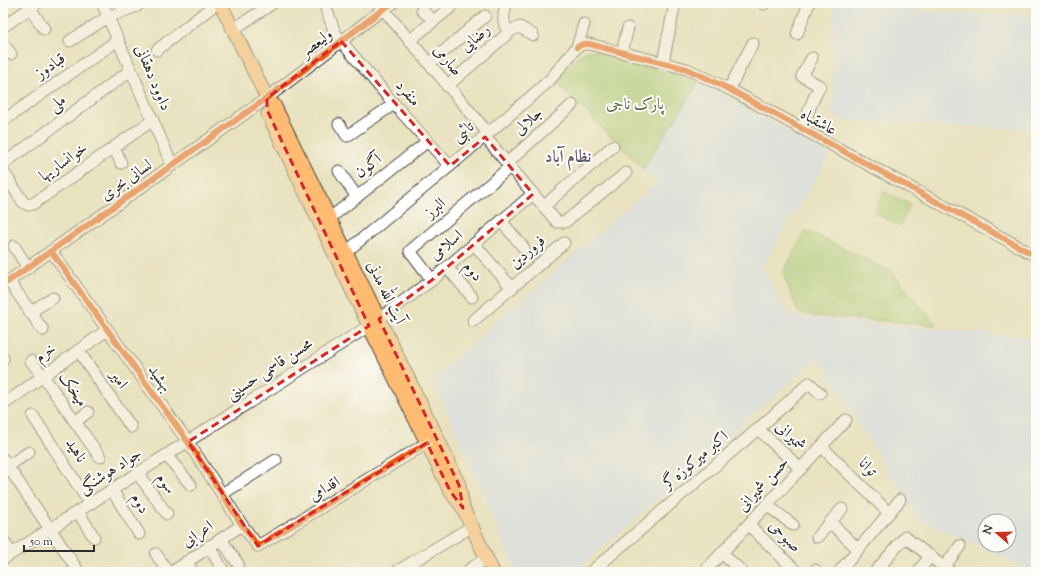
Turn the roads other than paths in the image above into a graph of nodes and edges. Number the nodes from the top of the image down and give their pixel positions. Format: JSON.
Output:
{"nodes":[{"id":1,"x":102,"y":3,"type":"edge"},
{"id":2,"x":217,"y":3,"type":"edge"},
{"id":3,"x":220,"y":3,"type":"edge"},
{"id":4,"x":273,"y":3,"type":"edge"},
{"id":5,"x":324,"y":3,"type":"edge"},
{"id":6,"x":393,"y":3,"type":"edge"},
{"id":7,"x":506,"y":3,"type":"edge"},
{"id":8,"x":675,"y":3,"type":"edge"},
{"id":9,"x":809,"y":3,"type":"edge"},
{"id":10,"x":33,"y":6,"type":"edge"},
{"id":11,"x":137,"y":6,"type":"dead end"},
{"id":12,"x":380,"y":6,"type":"edge"},
{"id":13,"x":451,"y":7,"type":"dead end"},
{"id":14,"x":422,"y":10,"type":"dead end"},
{"id":15,"x":108,"y":16,"type":"junction"},
{"id":16,"x":485,"y":16,"type":"dead end"},
{"id":17,"x":434,"y":21,"type":"junction"},
{"id":18,"x":584,"y":24,"type":"dead end"},
{"id":19,"x":3,"y":27,"type":"edge"},
{"id":20,"x":628,"y":28,"type":"dead end"},
{"id":21,"x":44,"y":29,"type":"dead end"},
{"id":22,"x":234,"y":29,"type":"junction"},
{"id":23,"x":509,"y":32,"type":"junction"},
{"id":24,"x":797,"y":34,"type":"dead end"},
{"id":25,"x":533,"y":35,"type":"dead end"},
{"id":26,"x":70,"y":40,"type":"dead end"},
{"id":27,"x":118,"y":40,"type":"junction"},
{"id":28,"x":341,"y":41,"type":"junction"},
{"id":29,"x":409,"y":41,"type":"junction"},
{"id":30,"x":752,"y":43,"type":"dead end"},
{"id":31,"x":3,"y":44,"type":"edge"},
{"id":32,"x":577,"y":47,"type":"junction"},
{"id":33,"x":157,"y":50,"type":"dead end"},
{"id":34,"x":622,"y":52,"type":"junction"},
{"id":35,"x":11,"y":54,"type":"dead end"},
{"id":36,"x":812,"y":58,"type":"dead end"},
{"id":37,"x":663,"y":62,"type":"junction"},
{"id":38,"x":429,"y":64,"type":"junction"},
{"id":39,"x":131,"y":70,"type":"junction"},
{"id":40,"x":447,"y":86,"type":"junction"},
{"id":41,"x":729,"y":89,"type":"junction"},
{"id":42,"x":267,"y":98,"type":"junction"},
{"id":43,"x":394,"y":104,"type":"junction"},
{"id":44,"x":572,"y":106,"type":"dead end"},
{"id":45,"x":153,"y":120,"type":"junction"},
{"id":46,"x":3,"y":121,"type":"edge"},
{"id":47,"x":339,"y":124,"type":"dead end"},
{"id":48,"x":802,"y":129,"type":"junction"},
{"id":49,"x":486,"y":135,"type":"junction"},
{"id":50,"x":428,"y":141,"type":"junction"},
{"id":51,"x":614,"y":146,"type":"dead end"},
{"id":52,"x":114,"y":147,"type":"junction"},
{"id":53,"x":121,"y":163,"type":"dead end"},
{"id":54,"x":3,"y":164,"type":"edge"},
{"id":55,"x":172,"y":165,"type":"junction"},
{"id":56,"x":509,"y":165,"type":"junction"},
{"id":57,"x":450,"y":166,"type":"junction"},
{"id":58,"x":3,"y":171,"type":"edge"},
{"id":59,"x":339,"y":171,"type":"dead end"},
{"id":60,"x":626,"y":173,"type":"dead end"},
{"id":61,"x":533,"y":194,"type":"junction"},
{"id":62,"x":357,"y":197,"type":"junction"},
{"id":63,"x":544,"y":206,"type":"junction"},
{"id":64,"x":330,"y":218,"type":"junction"},
{"id":65,"x":501,"y":221,"type":"junction"},
{"id":66,"x":564,"y":243,"type":"dead end"},
{"id":67,"x":474,"y":244,"type":"junction"},
{"id":68,"x":14,"y":246,"type":"dead end"},
{"id":69,"x":524,"y":248,"type":"dead end"},
{"id":70,"x":51,"y":251,"type":"junction"},
{"id":71,"x":341,"y":255,"type":"junction"},
{"id":72,"x":1036,"y":256,"type":"edge"},
{"id":73,"x":447,"y":267,"type":"junction"},
{"id":74,"x":28,"y":268,"type":"junction"},
{"id":75,"x":432,"y":280,"type":"junction"},
{"id":76,"x":6,"y":283,"type":"edge"},
{"id":77,"x":512,"y":288,"type":"junction"},
{"id":78,"x":472,"y":297,"type":"dead end"},
{"id":79,"x":53,"y":298,"type":"dead end"},
{"id":80,"x":30,"y":312,"type":"junction"},
{"id":81,"x":473,"y":321,"type":"dead end"},
{"id":82,"x":374,"y":323,"type":"junction"},
{"id":83,"x":43,"y":330,"type":"dead end"},
{"id":84,"x":107,"y":330,"type":"junction"},
{"id":85,"x":78,"y":350,"type":"junction"},
{"id":86,"x":31,"y":361,"type":"dead end"},
{"id":87,"x":43,"y":376,"type":"junction"},
{"id":88,"x":820,"y":393,"type":"dead end"},
{"id":89,"x":3,"y":405,"type":"edge"},
{"id":90,"x":88,"y":412,"type":"dead end"},
{"id":91,"x":33,"y":416,"type":"dead end"},
{"id":92,"x":846,"y":420,"type":"dead end"},
{"id":93,"x":75,"y":422,"type":"junction"},
{"id":94,"x":131,"y":427,"type":"dead end"},
{"id":95,"x":758,"y":429,"type":"junction"},
{"id":96,"x":432,"y":440,"type":"junction"},
{"id":97,"x":188,"y":442,"type":"junction"},
{"id":98,"x":822,"y":447,"type":"junction"},
{"id":99,"x":29,"y":452,"type":"dead end"},
{"id":100,"x":166,"y":455,"type":"junction"},
{"id":101,"x":100,"y":457,"type":"dead end"},
{"id":102,"x":276,"y":460,"type":"dead end"},
{"id":103,"x":5,"y":463,"type":"edge"},
{"id":104,"x":801,"y":469,"type":"junction"},
{"id":105,"x":138,"y":474,"type":"junction"},
{"id":106,"x":191,"y":485,"type":"dead end"},
{"id":107,"x":112,"y":490,"type":"junction"},
{"id":108,"x":222,"y":494,"type":"junction"},
{"id":109,"x":900,"y":500,"type":"dead end"},
{"id":110,"x":90,"y":504,"type":"junction"},
{"id":111,"x":767,"y":504,"type":"junction"},
{"id":112,"x":842,"y":509,"type":"dead end"},
{"id":113,"x":78,"y":512,"type":"junction"},
{"id":114,"x":889,"y":513,"type":"junction"},
{"id":115,"x":167,"y":514,"type":"dead end"},
{"id":116,"x":830,"y":522,"type":"junction"},
{"id":117,"x":242,"y":524,"type":"junction"},
{"id":118,"x":749,"y":525,"type":"junction"},
{"id":119,"x":793,"y":525,"type":"dead end"},
{"id":120,"x":471,"y":527,"type":"junction"},
{"id":121,"x":51,"y":529,"type":"junction"},
{"id":122,"x":139,"y":534,"type":"dead end"},
{"id":123,"x":817,"y":536,"type":"dead end"},
{"id":124,"x":94,"y":537,"type":"dead end"},
{"id":125,"x":221,"y":539,"type":"junction"},
{"id":126,"x":3,"y":540,"type":"edge"},
{"id":127,"x":209,"y":546,"type":"junction"},
{"id":128,"x":960,"y":546,"type":"dead end"},
{"id":129,"x":858,"y":549,"type":"junction"},
{"id":130,"x":722,"y":553,"type":"junction"},
{"id":131,"x":156,"y":554,"type":"dead end"},
{"id":132,"x":7,"y":556,"type":"edge"},
{"id":133,"x":931,"y":556,"type":"junction"},
{"id":134,"x":486,"y":558,"type":"junction"},
{"id":135,"x":186,"y":562,"type":"junction"},
{"id":136,"x":238,"y":564,"type":"dead end"},
{"id":137,"x":469,"y":570,"type":"dead end"},
{"id":138,"x":947,"y":570,"type":"edge"},
{"id":139,"x":79,"y":572,"type":"edge"},
{"id":140,"x":168,"y":572,"type":"edge"},
{"id":141,"x":172,"y":572,"type":"edge"},
{"id":142,"x":193,"y":572,"type":"edge"},
{"id":143,"x":224,"y":572,"type":"edge"},
{"id":144,"x":396,"y":572,"type":"edge"},
{"id":145,"x":493,"y":572,"type":"edge"},
{"id":146,"x":591,"y":572,"type":"edge"},
{"id":147,"x":704,"y":572,"type":"edge"},
{"id":148,"x":742,"y":572,"type":"edge"},
{"id":149,"x":797,"y":572,"type":"edge"},
{"id":150,"x":838,"y":572,"type":"edge"},
{"id":151,"x":875,"y":572,"type":"edge"},
{"id":152,"x":917,"y":572,"type":"edge"}],
"edges":[{"from":1,"to":15,"type":"street","name":"داوود دهقانی"},
{"from":2,"to":33,"type":"street"},
{"from":3,"to":22,"type":"main road","name":"آیت الله مدنی"},
{"from":4,"to":22,"type":"street"},
{"from":5,"to":28,"type":"street","name":"منفرد"},
{"from":6,"to":12,"type":"street","name":"ولیعصر"},
{"from":7,"to":23,"type":"street"},
{"from":8,"to":37,"type":"street"},
{"from":9,"to":24,"type":"street"},
{"from":10,"to":19,"type":"street"},
{"from":10,"to":21,"type":"street"},
{"from":11,"to":15,"type":"street"},
{"from":12,"to":28,"type":"street","name":"ولیعصر"},
{"from":12,"to":29,"type":"street","name":"صارمی"},
{"from":13,"to":17,"type":"street"},
{"from":14,"to":17,"type":"street"},
{"from":15,"to":26,"type":"street"},
{"from":15,"to":27,"type":"street","name":"داوود دهقانی"},
{"from":16,"to":38,"type":"street"},
{"from":17,"to":29,"type":"street"},
{"from":18,"to":32,"type":"street","name":"تائبی"},
{"from":20,"to":34,"type":"street"},
{"from":22,"to":42,"type":"main road","name":"آیت الله مدنی"},
{"from":23,"to":25,"type":"street"},
{"from":23,"to":40,"type":"street","name":"رضایی"},
{"from":27,"to":39,"type":"street","name":"داوود دهقانی"},
{"from":27,"to":46,"type":"street","name":"قبادوز"},
{"from":28,"to":42,"type":"street","name":"ولیعصر"},
{"from":28,"to":43,"type":"street","name":"منفرد"},
{"from":29,"to":38,"type":"street","name":"صارمی"},
{"from":30,"to":41,"type":"street"},
{"from":31,"to":35,"type":"street"},
{"from":32,"to":34,"type":"street","name":"عاشقباه"},
{"from":32,"to":49,"type":"street","name":"تائبی"},
{"from":34,"to":37,"type":"street","name":"عاشقباه"},
{"from":36,"to":48,"type":"street"},
{"from":37,"to":41,"type":"street","name":"عاشقباه"},
{"from":38,"to":40,"type":"street","name":"صارمی"},
{"from":39,"to":45,"type":"street","name":"داوود دهقانی"},
{"from":39,"to":54,"type":"street","name":"ملی"},
{"from":40,"to":49,"type":"street","name":"صارمی"},
{"from":41,"to":48,"type":"street","name":"عاشقباه"},
{"from":42,"to":55,"type":"street","name":"لسانی بحری"},
{"from":42,"to":64,"type":"main road","name":"آیت الله مدنی"},
{"from":42,"to":71,"type":"main road","name":"آیت الله مدنی"},
{"from":43,"to":47,"type":"street"},
{"from":43,"to":50,"type":"street","name":"منفرد"},
{"from":44,"to":56,"type":"street","name":"جلالی"},
{"from":45,"to":52,"type":"street","name":"خوانساریها"},
{"from":45,"to":55,"type":"street","name":"داوود دهقانی"},
{"from":48,"to":72,"type":"street","name":"عاشقباه"},
{"from":49,"to":56,"type":"street","name":"صارمی"},
{"from":49,"to":57,"type":"street","name":"تائبی"},
{"from":50,"to":57,"type":"street","name":"منفرد"},
{"from":50,"to":62,"type":"street","name":"آگون"},
{"from":51,"to":63,"type":"street"},
{"from":52,"to":53,"type":"street"},
{"from":52,"to":58,"type":"street","name":"خوانساریها"},
{"from":55,"to":70,"type":"street","name":"لسانی بحری"},
{"from":56,"to":61,"type":"street","name":"صارمی"},
{"from":56,"to":75,"type":"street","name":"البرز"},
{"from":57,"to":71,"type":"street","name":"تائبی"},
{"from":59,"to":62,"type":"street"},
{"from":60,"to":63,"type":"street","name":"صارمی"},
{"from":61,"to":63,"type":"street","name":"صارمی"},
{"from":61,"to":65,"type":"street","name":"اسلامی"},
{"from":62,"to":64,"type":"street","name":"آگون"},
{"from":64,"to":71,"type":"main road","name":"آیت الله مدنی"},
{"from":65,"to":67,"type":"street","name":"اسلامی"},
{"from":65,"to":69,"type":"street"},
{"from":66,"to":77,"type":"street","name":"فروردین"},
{"from":67,"to":73,"type":"street","name":"اسلامی"},
{"from":67,"to":77,"type":"street","name":"فروردین"},
{"from":68,"to":74,"type":"street"},
{"from":70,"to":74,"type":"street","name":"لسانی بحری"},
{"from":70,"to":84,"type":"street","name":"بهشید"},
{"from":71,"to":82,"type":"main road","name":"آیت الله مدنی"},
{"from":73,"to":75,"type":"street","name":"اسلامی"},
{"from":73,"to":78,"type":"street","name":"دوم"},
{"from":74,"to":76,"type":"street","name":"لسانی بحری"},
{"from":75,"to":82,"type":"street","name":"اسلامی"},
{"from":76,"to":80,"type":"street"},
{"from":77,"to":81,"type":"street","name":"فروردین"},
{"from":79,"to":80,"type":"street"},
{"from":80,"to":83,"type":"street"},
{"from":82,"to":96,"type":"main road","name":"آیت الله مدنی"},
{"from":82,"to":97,"type":"street","name":"محسن قاسمی حسینی"},
{"from":84,"to":85,"type":"street","name":"خرم"},
{"from":84,"to":97,"type":"street","name":"بهشید"},
{"from":85,"to":87,"type":"street","name":"خرم"},
{"from":85,"to":94,"type":"street","name":"امیر"},
{"from":86,"to":87,"type":"street","name":"میخک"},
{"from":87,"to":89,"type":"street","name":"خرم"},
{"from":87,"to":93,"type":"street","name":"میخک"},
{"from":88,"to":95,"type":"street","name":"اکبر میرکوزه‌گر"},
{"from":90,"to":93,"type":"street","name":"میخک"},
{"from":91,"to":110,"type":"street","name":"ناهید"},
{"from":92,"to":98,"type":"street","name":"حسن شمیرانی"},
{"from":93,"to":101,"type":"street","name":"میخک"},
{"from":95,"to":104,"type":"street","name":"شمیرانی"},
{"from":95,"to":146,"type":"street","name":"اکبر میرکوزه‌گر"},
{"from":96,"to":117,"type":"street","name":"اقدامی"},
{"from":96,"to":120,"type":"main road","name":"آیت الله مدنی"},
{"from":97,"to":100,"type":"street","name":"جواد هوشنگی"},
{"from":97,"to":108,"type":"street","name":"بهشید"},
{"from":98,"to":104,"type":"street","name":"حسن شمیرانی"},
{"from":98,"to":114,"type":"street","name":"توانا"},
{"from":99,"to":103,"type":"street"},
{"from":100,"to":105,"type":"street","name":"جواد هوشنگی"},
{"from":100,"to":106,"type":"street"},
{"from":102,"to":108,"type":"street"},
{"from":103,"to":121,"type":"street"},
{"from":104,"to":111,"type":"street","name":"حسن شمیرانی"},
{"from":105,"to":107,"type":"street","name":"جواد هوشنگی"},
{"from":105,"to":115,"type":"street","name":"سوم"},
{"from":107,"to":110,"type":"street","name":"جواد هوشنگی"},
{"from":107,"to":122,"type":"street","name":"دوم"},
{"from":108,"to":117,"type":"street","name":"بهشید"},
{"from":109,"to":114,"type":"street"},
{"from":110,"to":113,"type":"street","name":"جواد هوشنگی"},
{"from":111,"to":118,"type":"street","name":"حسن شمیرانی"},
{"from":111,"to":119,"type":"street"},
{"from":112,"to":116,"type":"street"},
{"from":113,"to":121,"type":"street","name":"جواد هوشنگی"},
{"from":113,"to":124,"type":"street"},
{"from":114,"to":129,"type":"street"},
{"from":116,"to":123,"type":"street"},
{"from":116,"to":129,"type":"street"},
{"from":117,"to":125,"type":"street","name":"اعرابی"},
{"from":118,"to":130,"type":"street","name":"حسن شمیرانی"},
{"from":118,"to":149,"type":"street","name":"صبوحی"},
{"from":120,"to":134,"type":"main road","name":"آیت الله مدنی"},
{"from":120,"to":144,"type":"street"},
{"from":121,"to":132,"type":"street","name":"جواد هوشنگی"},
{"from":121,"to":139,"type":"street"},
{"from":125,"to":127,"type":"street","name":"اعرابی"},
{"from":125,"to":136,"type":"street"},
{"from":126,"to":132,"type":"street"},
{"from":127,"to":135,"type":"street","name":"اعرابی"},
{"from":127,"to":143,"type":"street"},
{"from":128,"to":138,"type":"street"},
{"from":129,"to":150,"type":"street"},
{"from":130,"to":147,"type":"street","name":"حسن شمیرانی"},
{"from":130,"to":148,"type":"street"},
{"from":131,"to":140,"type":"street"},
{"from":133,"to":138,"type":"street"},
{"from":133,"to":151,"type":"street"},
{"from":133,"to":152,"type":"street"},
{"from":134,"to":137,"type":"street"},
{"from":134,"to":145,"type":"main road","name":"آیت الله مدنی"},
{"from":135,"to":141,"type":"street","name":"اعرابی"},
{"from":135,"to":142,"type":"street"}]}
